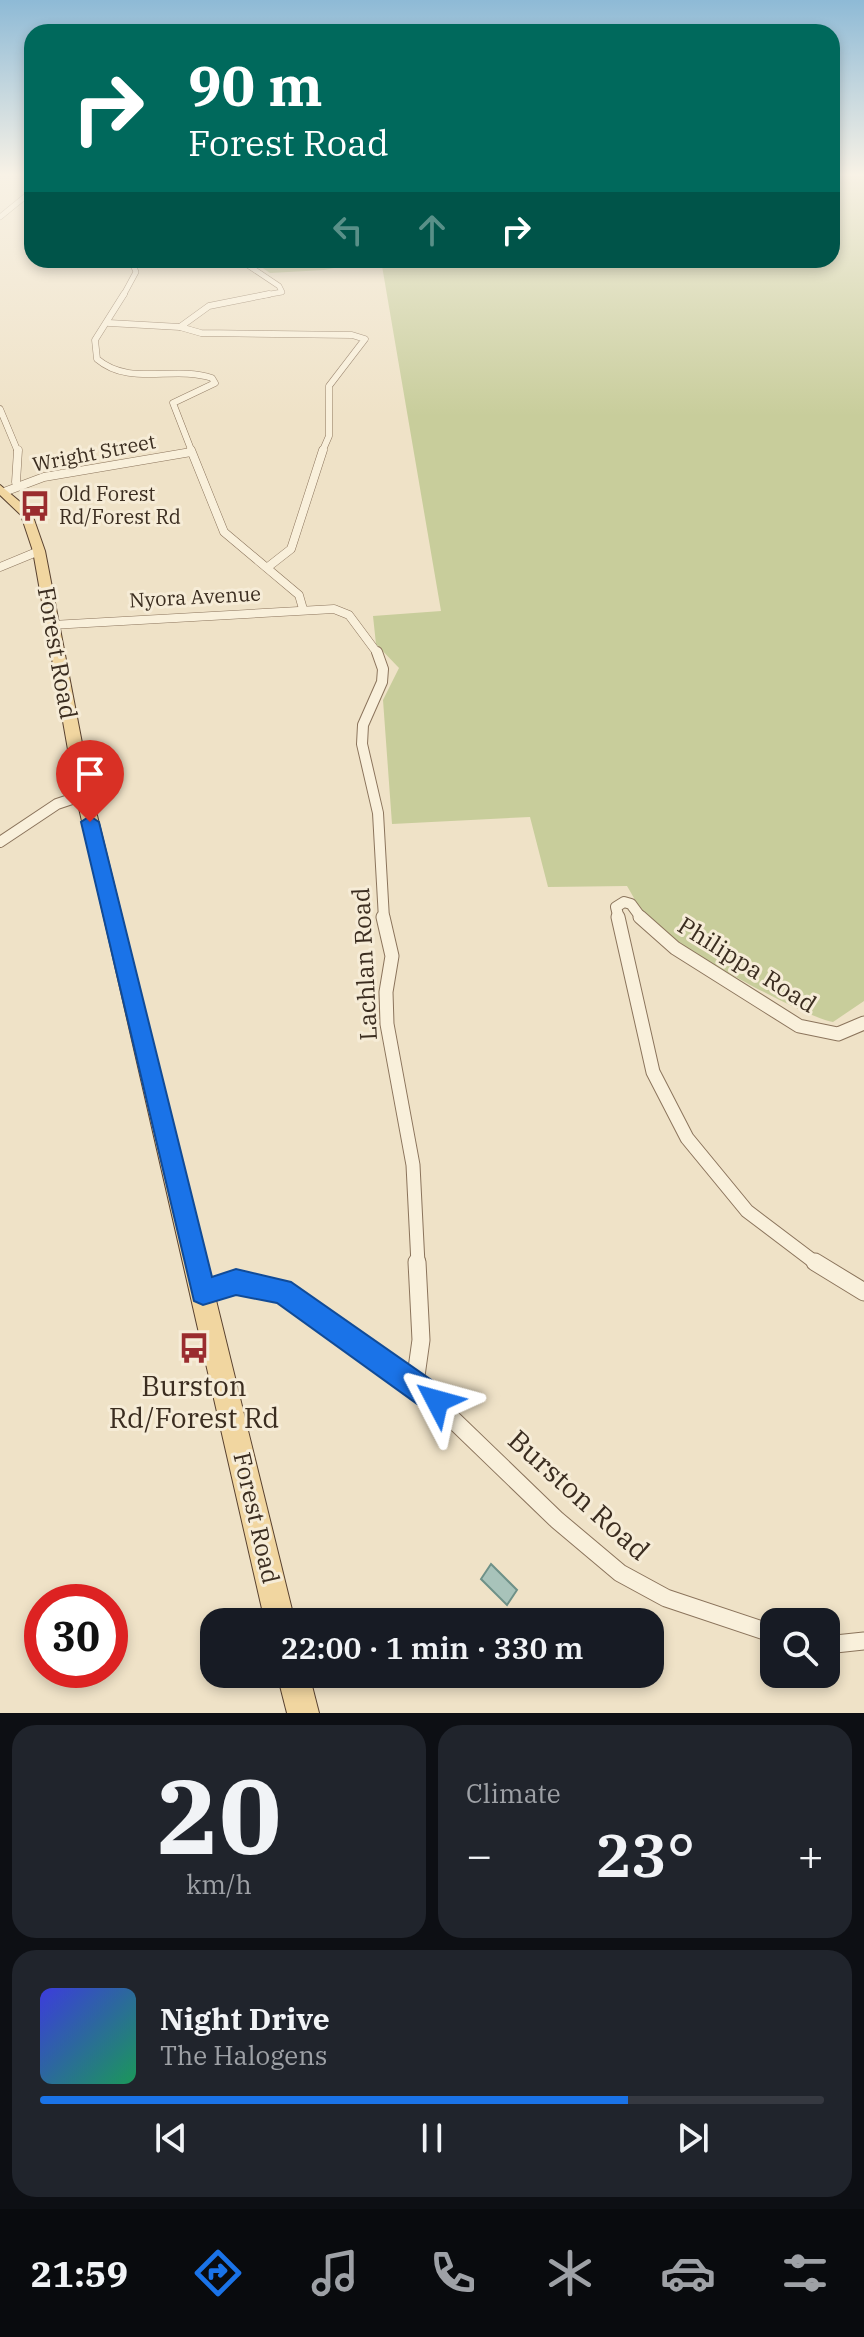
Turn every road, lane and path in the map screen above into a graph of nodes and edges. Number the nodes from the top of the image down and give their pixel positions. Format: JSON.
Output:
{"nodes":[{"id":1,"x":134,"y":268,"type":"edge"},
{"id":2,"x":252,"y":268,"type":"edge"},
{"id":3,"x":109,"y":323,"type":"junction"},
{"id":4,"x":180,"y":327,"type":"junction"},
{"id":5,"x":0,"y":409,"type":"edge"},
{"id":6,"x":191,"y":452,"type":"junction"},
{"id":7,"x":31,"y":480,"type":"junction"},
{"id":8,"x":5,"y":487,"type":"edge"},
{"id":9,"x":39,"y":551,"type":"junction"},
{"id":10,"x":0,"y":567,"type":"edge"},
{"id":11,"x":268,"y":567,"type":"junction"},
{"id":12,"x":303,"y":609,"type":"junction"},
{"id":13,"x":341,"y":610,"type":"joint"},
{"id":14,"x":52,"y":625,"type":"junction"},
{"id":15,"x":84,"y":795,"type":"junction"},
{"id":16,"x":0,"y":842,"type":"edge"},
{"id":17,"x":864,"y":1023,"type":"edge"},
{"id":18,"x":203,"y":1292,"type":"junction"},
{"id":19,"x":864,"y":1292,"type":"edge"},
{"id":20,"x":415,"y":1383,"type":"junction"},
{"id":21,"x":277,"y":1608,"type":"edge"},
{"id":22,"x":760,"y":1629,"type":"edge"},
{"id":23,"x":864,"y":1641,"type":"edge"},
{"id":24,"x":840,"y":1644,"type":"edge"},
{"id":25,"x":297,"y":1688,"type":"edge"},
{"id":26,"x":303,"y":1713,"type":"edge"}],
"edges":[{"from":1,"to":3,"type":"street"},
{"from":2,"to":4,"type":"street"},
{"from":3,"to":4,"type":"street"},
{"from":3,"to":6,"type":"street"},
{"from":4,"to":11,"type":"street"},
{"from":5,"to":8,"type":"street"},
{"from":6,"to":7,"type":"street","name":"Wright Street"},
{"from":6,"to":11,"type":"street"},
{"from":7,"to":8,"type":"street"},
{"from":7,"to":8,"type":"street","name":"Wright Street"},
{"from":8,"to":9,"type":"main road","name":"Forest Road"},
{"from":9,"to":10,"type":"street"},
{"from":9,"to":14,"type":"main road","name":"Forest Road"},
{"from":11,"to":12,"type":"street"},
{"from":12,"to":13,"type":"street","name":"Nyora Avenue"},
{"from":12,"to":14,"type":"street","name":"Nyora Avenue"},
{"from":13,"to":20,"type":"street","name":"Lachlan Road"},
{"from":14,"to":15,"type":"main road","name":"Forest Road"},
{"from":15,"to":16,"type":"street"},
{"from":15,"to":18,"type":"main road","name":"Forest Road"},
{"from":17,"to":19,"type":"street","name":"Philippa Road"},
{"from":18,"to":20,"type":"street","name":"Burston Road"},
{"from":18,"to":21,"type":"main road","name":"Forest Road"},
{"from":20,"to":22,"type":"street","name":"Burston Road"},
{"from":23,"to":24,"type":"street"},
{"from":25,"to":26,"type":"main road"}]}
